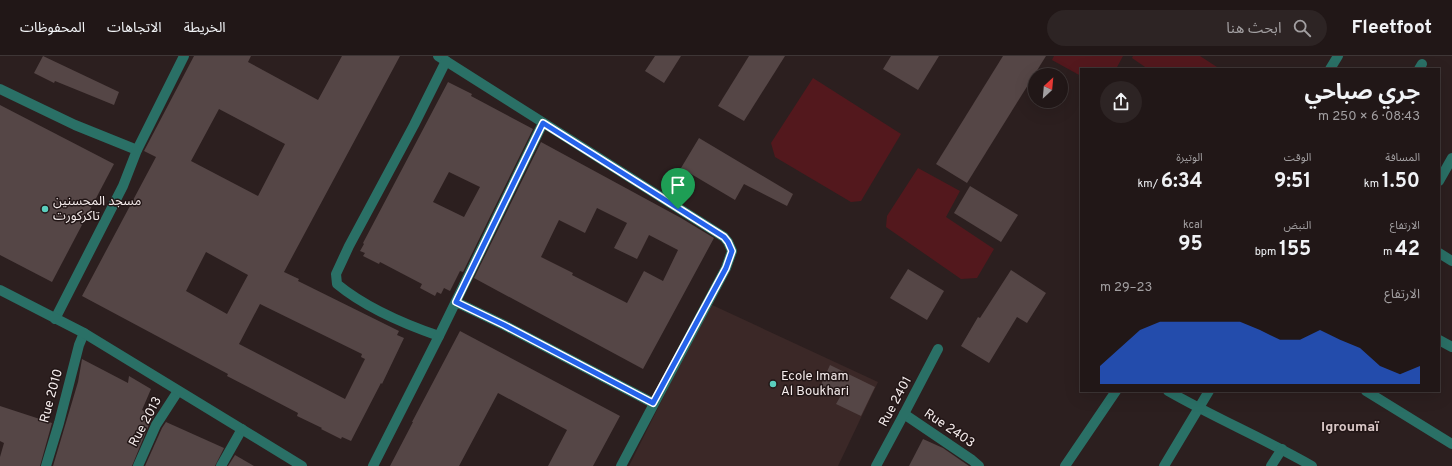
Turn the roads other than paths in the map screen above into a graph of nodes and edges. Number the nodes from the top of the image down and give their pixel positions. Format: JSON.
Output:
{"nodes":[{"id":1,"x":184,"y":56,"type":"edge"},
{"id":2,"x":1338,"y":56,"type":"edge"},
{"id":3,"x":442,"y":59,"type":"edge"},
{"id":4,"x":1331,"y":68,"type":"edge"},
{"id":5,"x":0,"y":90,"type":"edge"},
{"id":6,"x":543,"y":123,"type":"junction"},
{"id":7,"x":137,"y":150,"type":"junction"},
{"id":8,"x":1452,"y":158,"type":"edge"},
{"id":9,"x":1440,"y":179,"type":"edge"},
{"id":10,"x":1440,"y":255,"type":"edge"},
{"id":11,"x":1452,"y":261,"type":"edge"},
{"id":12,"x":0,"y":290,"type":"edge"},
{"id":13,"x":456,"y":302,"type":"junction"},
{"id":14,"x":55,"y":319,"type":"junction"},
{"id":15,"x":84,"y":334,"type":"junction"},
{"id":16,"x":439,"y":336,"type":"junction"},
{"id":17,"x":1440,"y":341,"type":"edge"},
{"id":18,"x":1452,"y":347,"type":"edge"},
{"id":19,"x":938,"y":348,"type":"dead end"},
{"id":20,"x":178,"y":391,"type":"junction"},
{"id":21,"x":1115,"y":392,"type":"edge"},
{"id":22,"x":1170,"y":392,"type":"edge"},
{"id":23,"x":1208,"y":392,"type":"edge"},
{"id":24,"x":1368,"y":392,"type":"edge"},
{"id":25,"x":653,"y":403,"type":"junction"},
{"id":26,"x":1199,"y":409,"type":"junction"},
{"id":27,"x":904,"y":414,"type":"junction"},
{"id":28,"x":242,"y":429,"type":"junction"},
{"id":29,"x":1452,"y":444,"type":"edge"},
{"id":30,"x":1282,"y":449,"type":"junction"},
{"id":31,"x":46,"y":466,"type":"edge"},
{"id":32,"x":138,"y":466,"type":"edge"},
{"id":33,"x":221,"y":466,"type":"edge"},
{"id":34,"x":302,"y":466,"type":"edge"},
{"id":35,"x":373,"y":466,"type":"edge"},
{"id":36,"x":621,"y":466,"type":"edge"},
{"id":37,"x":876,"y":466,"type":"edge"},
{"id":38,"x":978,"y":466,"type":"edge"},
{"id":39,"x":1065,"y":466,"type":"edge"},
{"id":40,"x":1164,"y":466,"type":"edge"},
{"id":41,"x":1270,"y":466,"type":"edge"},
{"id":42,"x":1312,"y":466,"type":"edge"}],
"edges":[{"from":1,"to":7,"type":"street"},
{"from":2,"to":4,"type":"street"},
{"from":3,"to":6,"type":"street"},
{"from":3,"to":16,"type":"street"},
{"from":5,"to":7,"type":"street"},
{"from":6,"to":13,"type":"street"},
{"from":6,"to":25,"type":"street"},
{"from":7,"to":14,"type":"street"},
{"from":8,"to":9,"type":"street"},
{"from":10,"to":11,"type":"street"},
{"from":12,"to":14,"type":"street"},
{"from":13,"to":16,"type":"street"},
{"from":13,"to":25,"type":"street"},
{"from":14,"to":15,"type":"street"},
{"from":15,"to":20,"type":"street"},
{"from":15,"to":31,"type":"street","name":"Rue 2010"},
{"from":16,"to":35,"type":"street"},
{"from":17,"to":18,"type":"street"},
{"from":19,"to":27,"type":"street","name":"Rue 2401"},
{"from":20,"to":28,"type":"street"},
{"from":20,"to":32,"type":"street","name":"Rue 2013"},
{"from":21,"to":39,"type":"street"},
{"from":22,"to":26,"type":"street"},
{"from":23,"to":26,"type":"street"},
{"from":24,"to":29,"type":"street"},
{"from":25,"to":36,"type":"street"},
{"from":26,"to":30,"type":"street"},
{"from":26,"to":40,"type":"street"},
{"from":27,"to":37,"type":"street","name":"Rue 2401"},
{"from":27,"to":38,"type":"street","name":"Rue 2403"},
{"from":28,"to":33,"type":"street"},
{"from":28,"to":34,"type":"street"},
{"from":30,"to":41,"type":"street"},
{"from":30,"to":42,"type":"street"}]}
